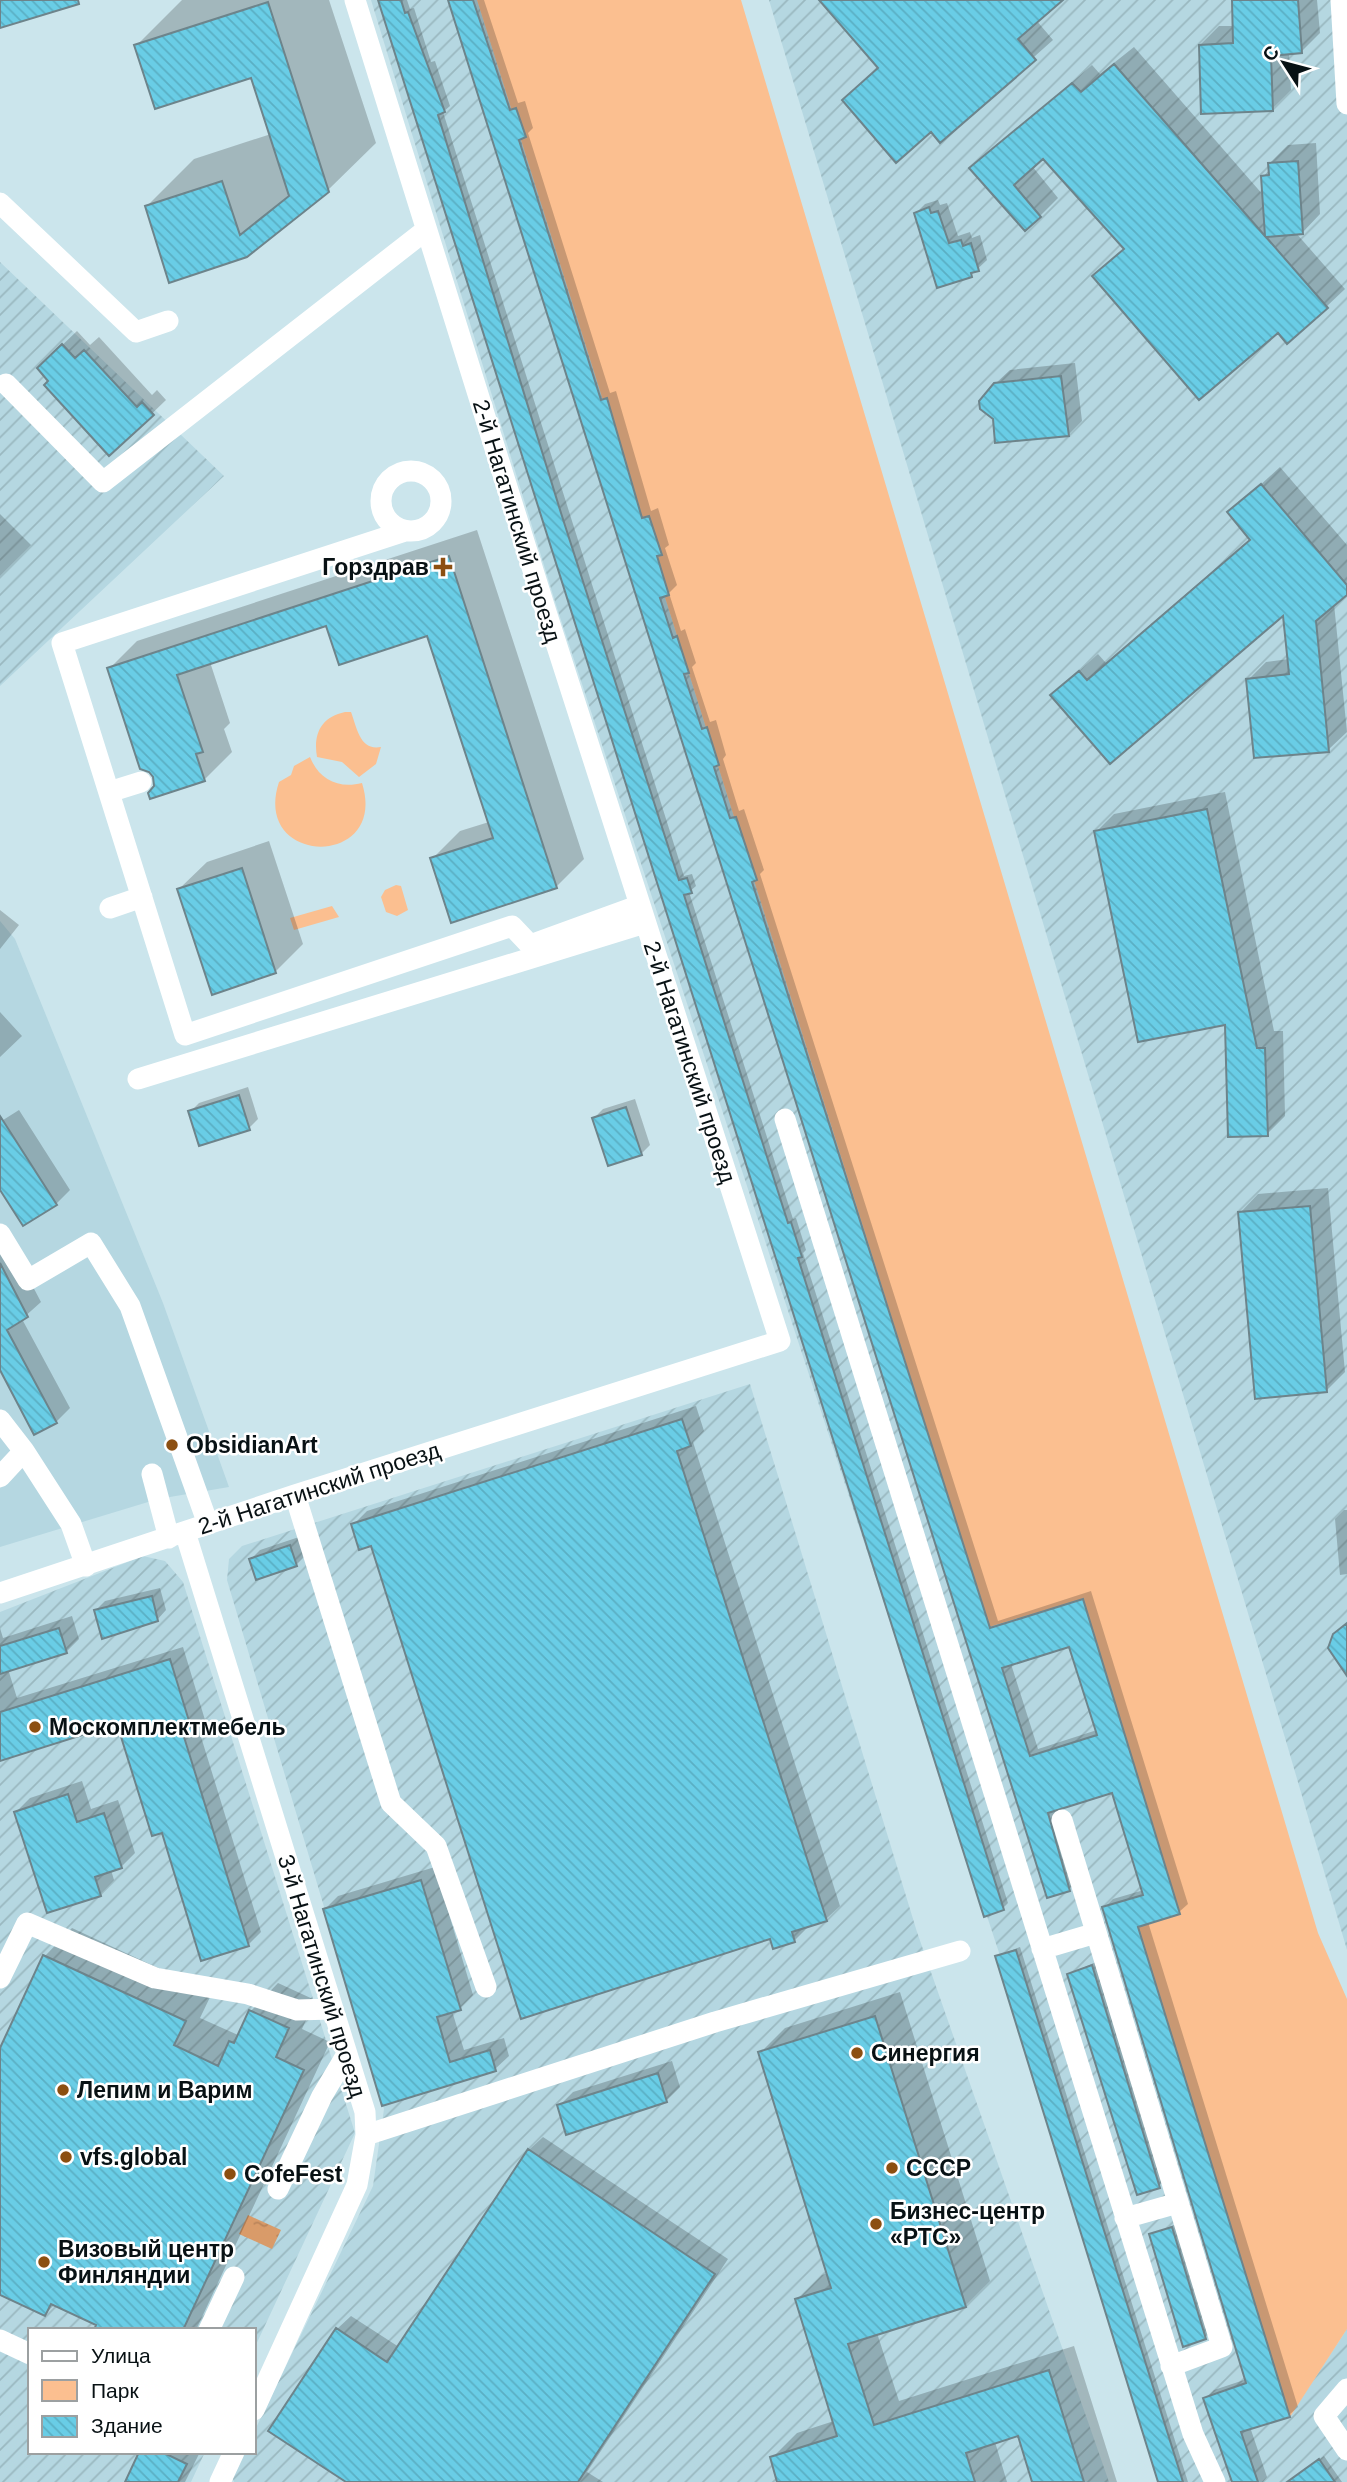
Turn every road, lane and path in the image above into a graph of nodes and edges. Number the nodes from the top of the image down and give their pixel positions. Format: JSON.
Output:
{"nodes":[{"id":1,"x":355,"y":0,"type":"edge"},
{"id":2,"x":1341,"y":0,"type":"edge"},
{"id":3,"x":1347,"y":104,"type":"edge"},
{"id":4,"x":0,"y":203,"type":"edge"},
{"id":5,"x":426,"y":230,"type":"junction"},
{"id":6,"x":168,"y":321,"type":"dead end"},
{"id":7,"x":6,"y":384,"type":"dead end"},
{"id":8,"x":384,"y":514,"type":"junction"},
{"id":9,"x":405,"y":531,"type":"junction"},
{"id":10,"x":369,"y":543,"type":"junction"},
{"id":11,"x":141,"y":782,"type":"dead end"},
{"id":12,"x":108,"y":792,"type":"junction"},
{"id":13,"x":142,"y":897,"type":"junction"},
{"id":14,"x":110,"y":908,"type":"dead end"},
{"id":15,"x":642,"y":914,"type":"junction"},
{"id":16,"x":138,"y":1079,"type":"dead end"},
{"id":17,"x":785,"y":1119,"type":"dead end"},
{"id":18,"x":0,"y":1234,"type":"edge"},
{"id":19,"x":0,"y":1420,"type":"edge"},
{"id":20,"x":24,"y":1451,"type":"junction"},
{"id":21,"x":152,"y":1474,"type":"dead end"},
{"id":22,"x":0,"y":1477,"type":"edge"},
{"id":23,"x":295,"y":1495,"type":"junction"},
{"id":24,"x":208,"y":1524,"type":"junction"},
{"id":25,"x":177,"y":1535,"type":"junction"},
{"id":26,"x":86,"y":1566,"type":"junction"},
{"id":27,"x":0,"y":1593,"type":"edge"},
{"id":28,"x":1062,"y":1820,"type":"dead end"},
{"id":29,"x":1096,"y":1933,"type":"junction"},
{"id":30,"x":1042,"y":1949,"type":"junction"},
{"id":31,"x":960,"y":1951,"type":"dead end"},
{"id":32,"x":0,"y":1978,"type":"edge"},
{"id":33,"x":486,"y":1987,"type":"dead end"},
{"id":34,"x":331,"y":2009,"type":"junction"},
{"id":35,"x":347,"y":2054,"type":"junction"},
{"id":36,"x":366,"y":2134,"type":"junction"},
{"id":37,"x":278,"y":2189,"type":"dead end"},
{"id":38,"x":1178,"y":2203,"type":"junction"},
{"id":39,"x":1125,"y":2218,"type":"junction"},
{"id":40,"x":234,"y":2277,"type":"dead end"},
{"id":41,"x":210,"y":2328,"type":"edge"},
{"id":42,"x":0,"y":2340,"type":"edge"},
{"id":43,"x":28,"y":2353,"type":"edge"},
{"id":44,"x":1171,"y":2366,"type":"junction"},
{"id":45,"x":1347,"y":2389,"type":"edge"},
{"id":46,"x":256,"y":2406,"type":"edge"},
{"id":47,"x":1347,"y":2450,"type":"edge"},
{"id":48,"x":233,"y":2454,"type":"edge"},
{"id":49,"x":220,"y":2482,"type":"edge"},
{"id":50,"x":1214,"y":2482,"type":"edge"}],
"edges":[{"from":1,"to":5,"type":"street","name":"2-й Нагатинский проезд"},
{"from":2,"to":3,"type":"street"},
{"from":4,"to":6,"type":"street"},
{"from":5,"to":7,"type":"street"},
{"from":5,"to":15,"type":"street","name":"2-й Нагатинский проезд"},
{"from":8,"to":9,"type":"street"},
{"from":8,"to":9,"type":"street"},
{"from":8,"to":10,"type":"street"},
{"from":9,"to":10,"type":"street"},
{"from":10,"to":12,"type":"street"},
{"from":11,"to":12,"type":"street"},
{"from":12,"to":13,"type":"street"},
{"from":13,"to":14,"type":"street"},
{"from":13,"to":15,"type":"street"},
{"from":15,"to":16,"type":"street"},
{"from":15,"to":23,"type":"street","name":"2-й Нагатинский проезд"},
{"from":17,"to":30,"type":"street"},
{"from":18,"to":24,"type":"street"},
{"from":19,"to":20,"type":"street"},
{"from":20,"to":22,"type":"street"},
{"from":20,"to":26,"type":"street"},
{"from":21,"to":25,"type":"street","name":"3-й Нагатинский проезд"},
{"from":23,"to":24,"type":"street","name":"2-й Нагатинский проезд"},
{"from":23,"to":33,"type":"street"},
{"from":24,"to":25,"type":"street","name":"2-й Нагатинский проезд"},
{"from":25,"to":26,"type":"street","name":"2-й Нагатинский проезд"},
{"from":25,"to":34,"type":"street","name":"3-й Нагатинский проезд"},
{"from":26,"to":27,"type":"street","name":"2-й Нагатинский проезд"},
{"from":28,"to":29,"type":"street"},
{"from":29,"to":30,"type":"street"},
{"from":29,"to":38,"type":"street"},
{"from":30,"to":39,"type":"street"},
{"from":31,"to":36,"type":"street"},
{"from":32,"to":34,"type":"street"},
{"from":34,"to":35,"type":"street","name":"3-й Нагатинский проезд"},
{"from":35,"to":36,"type":"street","name":"3-й Нагатинский проезд"},
{"from":35,"to":37,"type":"street"},
{"from":36,"to":46,"type":"street","name":"3-й Нагатинский проезд"},
{"from":38,"to":39,"type":"street"},
{"from":38,"to":44,"type":"street"},
{"from":39,"to":44,"type":"street"},
{"from":40,"to":41,"type":"street"},
{"from":42,"to":43,"type":"street"},
{"from":44,"to":50,"type":"street"},
{"from":45,"to":47,"type":"street"},
{"from":48,"to":49,"type":"street"}]}
